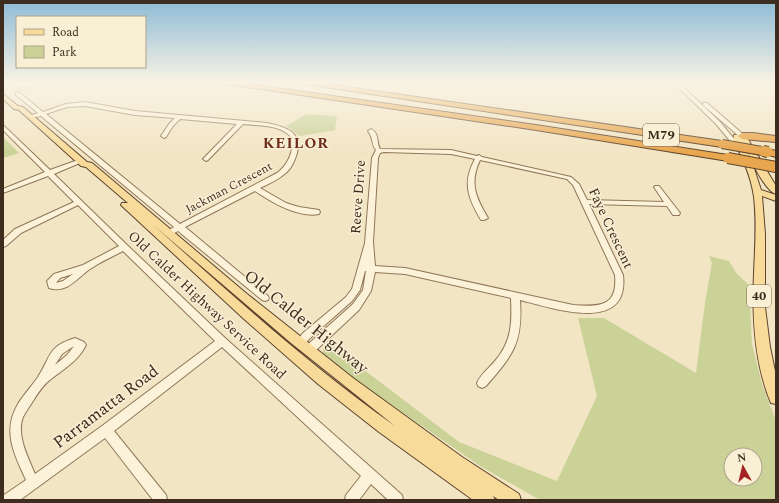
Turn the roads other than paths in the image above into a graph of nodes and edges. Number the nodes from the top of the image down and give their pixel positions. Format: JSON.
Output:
{"nodes":[{"id":1,"x":13,"y":105,"type":"edge"},
{"id":2,"x":21,"y":105,"type":"edge"},
{"id":3,"x":32,"y":105,"type":"edge"},
{"id":4,"x":69,"y":105,"type":"edge"},
{"id":5,"x":93,"y":105,"type":"edge"},
{"id":6,"x":386,"y":105,"type":"edge"},
{"id":7,"x":465,"y":105,"type":"edge"},
{"id":8,"x":700,"y":105,"type":"edge"},
{"id":9,"x":706,"y":105,"type":"edge"},
{"id":10,"x":21,"y":108,"type":"junction"},
{"id":11,"x":42,"y":114,"type":"junction"},
{"id":12,"x":30,"y":117,"type":"junction"},
{"id":13,"x":180,"y":117,"type":"junction"},
{"id":14,"x":241,"y":123,"type":"junction"},
{"id":15,"x":3,"y":127,"type":"edge"},
{"id":16,"x":371,"y":131,"type":"dead end"},
{"id":17,"x":164,"y":136,"type":"dead end"},
{"id":18,"x":742,"y":136,"type":"junction"},
{"id":19,"x":776,"y":139,"type":"edge"},
{"id":20,"x":377,"y":153,"type":"junction"},
{"id":21,"x":772,"y":153,"type":"edge"},
{"id":22,"x":479,"y":157,"type":"junction"},
{"id":23,"x":206,"y":160,"type":"dead end"},
{"id":24,"x":82,"y":162,"type":"junction"},
{"id":25,"x":776,"y":167,"type":"edge"},
{"id":26,"x":48,"y":173,"type":"junction"},
{"id":27,"x":752,"y":173,"type":"junction"},
{"id":28,"x":658,"y":187,"type":"dead end"},
{"id":29,"x":255,"y":188,"type":"junction"},
{"id":30,"x":3,"y":191,"type":"edge"},
{"id":31,"x":776,"y":191,"type":"edge"},
{"id":32,"x":758,"y":192,"type":"junction"},
{"id":33,"x":776,"y":198,"type":"edge"},
{"id":34,"x":79,"y":202,"type":"junction"},
{"id":35,"x":585,"y":202,"type":"junction"},
{"id":36,"x":669,"y":204,"type":"junction"},
{"id":37,"x":316,"y":212,"type":"dead end"},
{"id":38,"x":676,"y":213,"type":"dead end"},
{"id":39,"x":484,"y":218,"type":"dead end"},
{"id":40,"x":179,"y":227,"type":"junction"},
{"id":41,"x":165,"y":235,"type":"junction"},
{"id":42,"x":3,"y":244,"type":"edge"},
{"id":43,"x":124,"y":247,"type":"junction"},
{"id":44,"x":86,"y":267,"type":"dead end"},
{"id":45,"x":367,"y":268,"type":"junction"},
{"id":46,"x":515,"y":296,"type":"junction"},
{"id":47,"x":264,"y":298,"type":"dead end"},
{"id":48,"x":222,"y":341,"type":"junction"},
{"id":49,"x":301,"y":349,"type":"junction"},
{"id":50,"x":43,"y":378,"type":"dead end"},
{"id":51,"x":482,"y":383,"type":"dead end"},
{"id":52,"x":776,"y":398,"type":"edge"},
{"id":53,"x":106,"y":430,"type":"junction"},
{"id":54,"x":369,"y":476,"type":"junction"},
{"id":55,"x":33,"y":483,"type":"junction"},
{"id":56,"x":9,"y":500,"type":"edge"},
{"id":57,"x":161,"y":500,"type":"edge"},
{"id":58,"x":351,"y":500,"type":"edge"},
{"id":59,"x":397,"y":500,"type":"edge"},
{"id":60,"x":487,"y":500,"type":"edge"},
{"id":61,"x":513,"y":500,"type":"edge"}],
"edges":[{"from":1,"to":10,"type":"main road","name":"Old Calder Highway"},
{"from":2,"to":10,"type":"main road","name":"Old Calder Highway"},
{"from":3,"to":11,"type":"street"},
{"from":4,"to":11,"type":"street","name":"Jackman Crescent"},
{"from":5,"to":13,"type":"street","name":"Jackman Crescent"},
{"from":6,"to":25,"type":"highway","number":"M79","bridge":true},
{"from":7,"to":21,"type":"highway","number":"M79","bridge":true},
{"from":8,"to":27,"type":"street"},
{"from":9,"to":18,"type":"street"},
{"from":10,"to":12,"type":"main road","name":"Old Calder Highway"},
{"from":11,"to":12,"type":"street","name":"Jackman Crescent"},
{"from":11,"to":40,"type":"street"},
{"from":12,"to":24,"type":"main road","name":"Old Calder Highway"},
{"from":13,"to":14,"type":"street","name":"Jackman Crescent"},
{"from":13,"to":17,"type":"street"},
{"from":14,"to":23,"type":"street"},
{"from":14,"to":29,"type":"street","name":"Jackman Crescent"},
{"from":15,"to":26,"type":"street","name":"Old Calder Highway Service Road"},
{"from":16,"to":20,"type":"street"},
{"from":18,"to":19,"type":"highway"},
{"from":18,"to":27,"type":"main road"},
{"from":18,"to":31,"type":"main road"},
{"from":20,"to":22,"type":"street","name":"Faye Crescent"},
{"from":20,"to":45,"type":"street","name":"Reeve Drive"},
{"from":22,"to":35,"type":"street","name":"Faye Crescent"},
{"from":22,"to":39,"type":"street"},
{"from":24,"to":26,"type":"street"},
{"from":24,"to":41,"type":"main road","name":"Old Calder Highway"},
{"from":26,"to":30,"type":"street"},
{"from":26,"to":34,"type":"street","name":"Old Calder Highway Service Road"},
{"from":27,"to":32,"type":"main road"},
{"from":28,"to":36,"type":"street"},
{"from":29,"to":37,"type":"street"},
{"from":29,"to":40,"type":"street","name":"Jackman Crescent"},
{"from":32,"to":33,"type":"main road"},
{"from":32,"to":52,"type":"main road","number":"40"},
{"from":34,"to":42,"type":"street"},
{"from":34,"to":43,"type":"street","name":"Old Calder Highway Service Road"},
{"from":35,"to":36,"type":"street"},
{"from":35,"to":46,"type":"street","name":"Faye Crescent"},
{"from":36,"to":38,"type":"street"},
{"from":40,"to":41,"type":"street","name":"Jackman Crescent"},
{"from":40,"to":47,"type":"street"},
{"from":41,"to":49,"type":"main road","name":"Old Calder Highway"},
{"from":43,"to":44,"type":"street"},
{"from":43,"to":48,"type":"street","name":"Old Calder Highway Service Road"},
{"from":45,"to":46,"type":"street","name":"Faye Crescent"},
{"from":45,"to":49,"type":"street","name":"Reeve Drive"},
{"from":46,"to":51,"type":"street"},
{"from":48,"to":53,"type":"street","name":"Parramatta Road"},
{"from":48,"to":54,"type":"street","name":"Old Calder Highway Service Road"},
{"from":49,"to":60,"type":"main road","name":"Old Calder Highway"},
{"from":49,"to":61,"type":"main road","name":"Old Calder Highway"},
{"from":50,"to":55,"type":"street"},
{"from":53,"to":55,"type":"street","name":"Parramatta Road"},
{"from":53,"to":57,"type":"street"},
{"from":54,"to":58,"type":"street"},
{"from":54,"to":59,"type":"street","name":"Old Calder Highway Service Road"},
{"from":55,"to":56,"type":"street","name":"Parramatta Road"}]}
